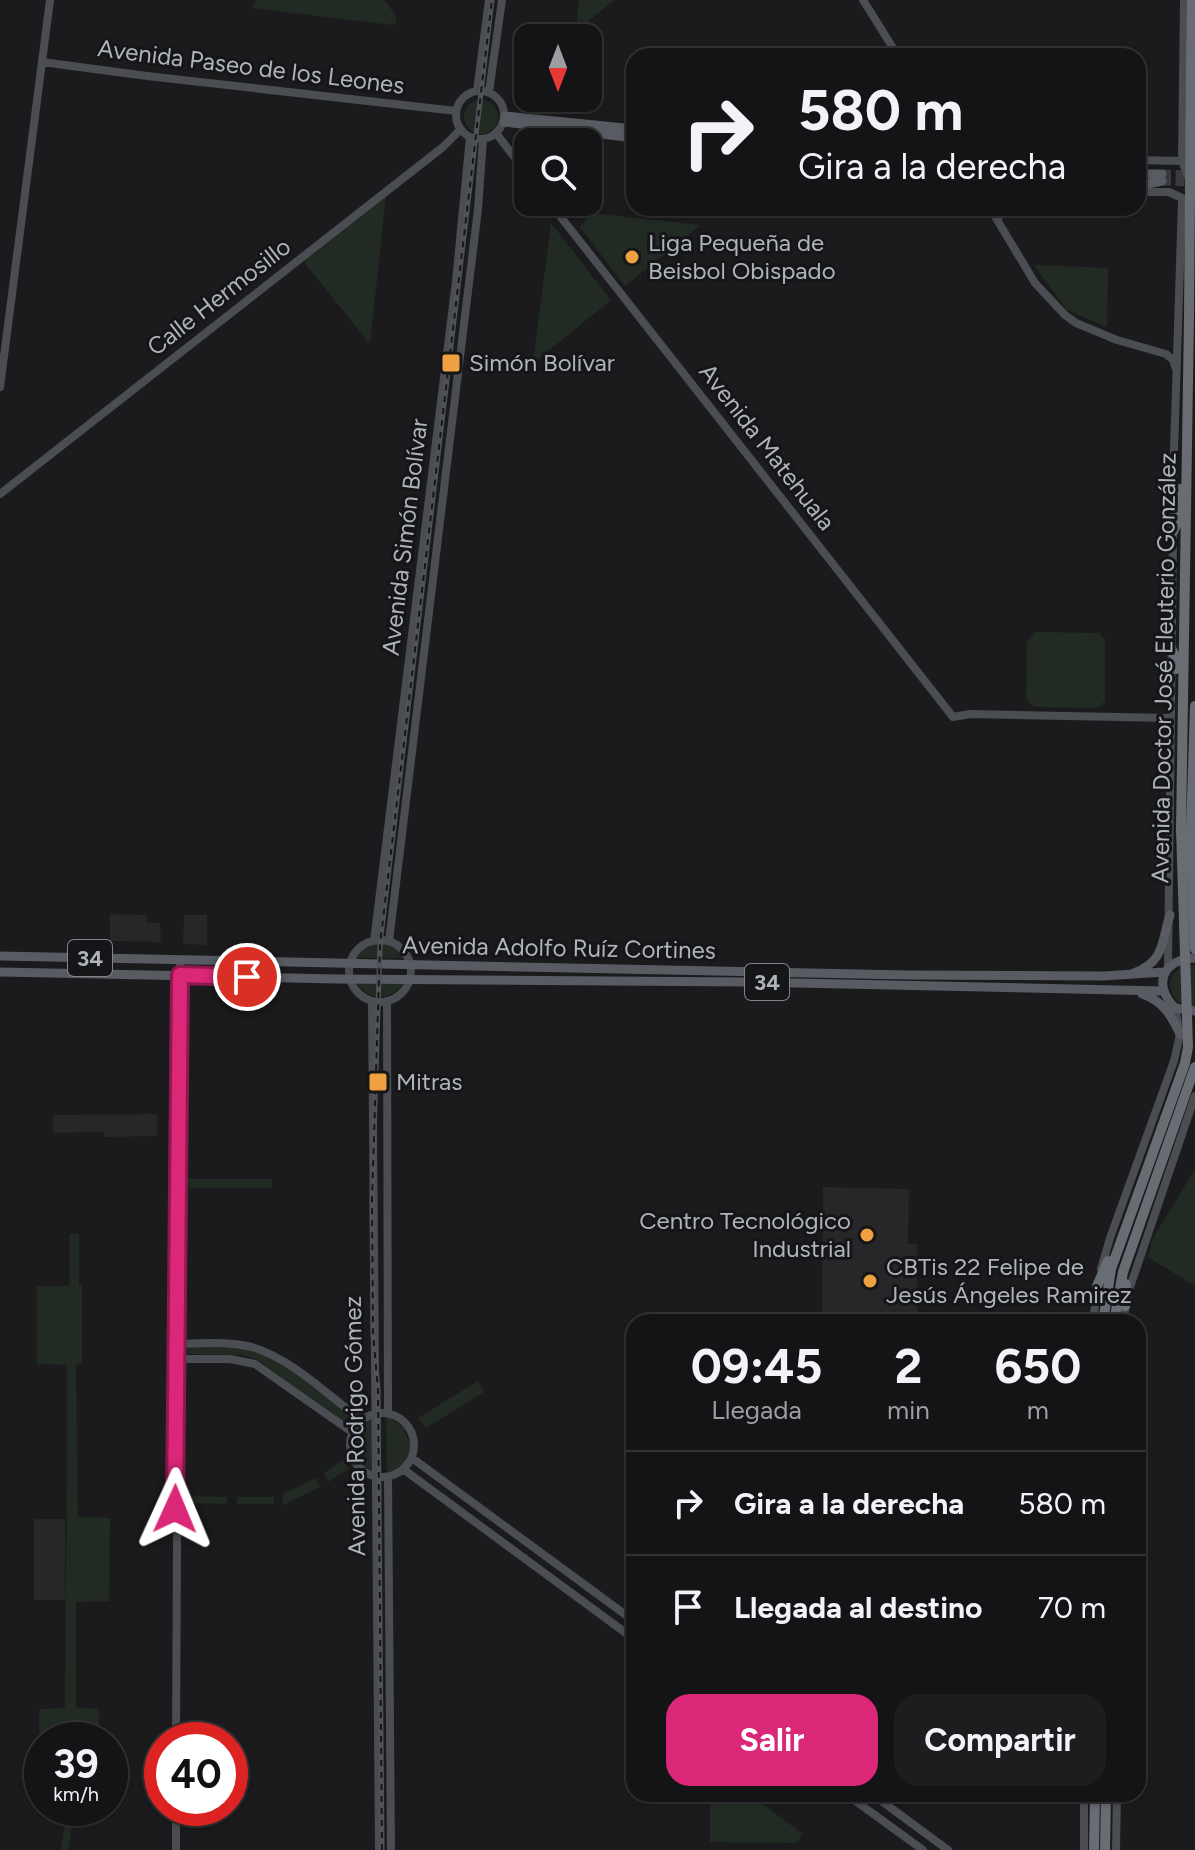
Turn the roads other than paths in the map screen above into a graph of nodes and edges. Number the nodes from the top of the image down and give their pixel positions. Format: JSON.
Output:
{"nodes":[{"id":1,"x":50,"y":0,"type":"edge"},
{"id":2,"x":489,"y":0,"type":"edge"},
{"id":3,"x":502,"y":0,"type":"edge"},
{"id":4,"x":863,"y":0,"type":"edge"},
{"id":5,"x":1184,"y":0,"type":"edge"},
{"id":6,"x":1192,"y":0,"type":"edge"},
{"id":7,"x":893,"y":48,"type":"edge"},
{"id":8,"x":42,"y":62,"type":"junction"},
{"id":9,"x":477,"y":91,"type":"junction"},
{"id":10,"x":489,"y":92,"type":"junction"},
{"id":11,"x":456,"y":111,"type":"junction"},
{"id":12,"x":504,"y":119,"type":"junction"},
{"id":13,"x":626,"y":128,"type":"edge"},
{"id":14,"x":461,"y":129,"type":"junction"},
{"id":15,"x":496,"y":133,"type":"junction"},
{"id":16,"x":470,"y":137,"type":"junction"},
{"id":17,"x":626,"y":137,"type":"edge"},
{"id":18,"x":483,"y":139,"type":"junction"},
{"id":19,"x":514,"y":157,"type":"edge"},
{"id":20,"x":1146,"y":160,"type":"edge"},
{"id":21,"x":1182,"y":161,"type":"junction"},
{"id":22,"x":1146,"y":173,"type":"edge"},
{"id":23,"x":1146,"y":182,"type":"edge"},
{"id":24,"x":1195,"y":185,"type":"edge"},
{"id":25,"x":1146,"y":193,"type":"edge"},
{"id":26,"x":560,"y":216,"type":"edge"},
{"id":27,"x":995,"y":216,"type":"edge"},
{"id":28,"x":999,"y":216,"type":"edge"},
{"id":29,"x":998,"y":220,"type":"junction"},
{"id":30,"x":1181,"y":221,"type":"junction"},
{"id":31,"x":1195,"y":225,"type":"edge"},
{"id":32,"x":1195,"y":246,"type":"edge"},
{"id":33,"x":1180,"y":256,"type":"junction"},
{"id":34,"x":1178,"y":378,"type":"junction"},
{"id":35,"x":0,"y":387,"type":"edge"},
{"id":36,"x":1186,"y":472,"type":"junction"},
{"id":37,"x":0,"y":494,"type":"edge"},
{"id":38,"x":1173,"y":532,"type":"junction"},
{"id":39,"x":1171,"y":648,"type":"junction"},
{"id":40,"x":1195,"y":706,"type":"edge"},
{"id":41,"x":1169,"y":718,"type":"junction"},
{"id":42,"x":1181,"y":721,"type":"junction"},
{"id":43,"x":1195,"y":725,"type":"edge"},
{"id":44,"x":1186,"y":829,"type":"junction"},
{"id":45,"x":1170,"y":915,"type":"junction"},
{"id":46,"x":1170,"y":928,"type":"junction"},
{"id":47,"x":1195,"y":936,"type":"edge"},
{"id":48,"x":374,"y":941,"type":"junction"},
{"id":49,"x":389,"y":941,"type":"junction"},
{"id":50,"x":1195,"y":949,"type":"edge"},
{"id":51,"x":0,"y":956,"type":"edge"},
{"id":52,"x":1195,"y":958,"type":"edge"},
{"id":53,"x":180,"y":960,"type":"junction"},
{"id":54,"x":350,"y":964,"type":"junction"},
{"id":55,"x":411,"y":965,"type":"junction"},
{"id":56,"x":428,"y":965,"type":"junction"},
{"id":57,"x":1166,"y":969,"type":"junction"},
{"id":58,"x":0,"y":972,"type":"edge"},
{"id":59,"x":180,"y":975,"type":"junction"},
{"id":60,"x":1127,"y":976,"type":"junction"},
{"id":61,"x":350,"y":978,"type":"junction"},
{"id":62,"x":410,"y":979,"type":"junction"},
{"id":63,"x":427,"y":979,"type":"junction"},
{"id":64,"x":1123,"y":989,"type":"junction"},
{"id":65,"x":1163,"y":991,"type":"junction"},
{"id":66,"x":372,"y":1001,"type":"junction"},
{"id":67,"x":387,"y":1001,"type":"junction"},
{"id":68,"x":1175,"y":1008,"type":"junction"},
{"id":69,"x":1195,"y":1011,"type":"edge"},
{"id":70,"x":1195,"y":1034,"type":"edge"},
{"id":71,"x":1180,"y":1036,"type":"junction"},
{"id":72,"x":1195,"y":1067,"type":"edge"},
{"id":73,"x":1195,"y":1096,"type":"edge"},
{"id":74,"x":1151,"y":1174,"type":"junction"},
{"id":75,"x":1117,"y":1251,"type":"junction"},
{"id":76,"x":1130,"y":1251,"type":"junction"},
{"id":77,"x":1097,"y":1286,"type":"junction"},
{"id":78,"x":1125,"y":1306,"type":"junction"},
{"id":79,"x":1094,"y":1314,"type":"edge"},
{"id":80,"x":1104,"y":1314,"type":"edge"},
{"id":81,"x":1115,"y":1314,"type":"edge"},
{"id":82,"x":1124,"y":1314,"type":"edge"},
{"id":83,"x":177,"y":1344,"type":"junction"},
{"id":84,"x":176,"y":1359,"type":"junction"},
{"id":85,"x":375,"y":1413,"type":"junction"},
{"id":86,"x":388,"y":1413,"type":"junction"},
{"id":87,"x":361,"y":1420,"type":"junction"},
{"id":88,"x":352,"y":1432,"type":"junction"},
{"id":89,"x":412,"y":1458,"type":"junction"},
{"id":90,"x":403,"y":1469,"type":"junction"},
{"id":91,"x":376,"y":1477,"type":"junction"},
{"id":92,"x":388,"y":1477,"type":"junction"},
{"id":93,"x":626,"y":1615,"type":"edge"},
{"id":94,"x":626,"y":1633,"type":"edge"},
{"id":95,"x":176,"y":1722,"type":"edge"},
{"id":96,"x":857,"y":1802,"type":"edge"},
{"id":97,"x":883,"y":1802,"type":"edge"},
{"id":98,"x":1084,"y":1802,"type":"edge"},
{"id":99,"x":1096,"y":1802,"type":"edge"},
{"id":100,"x":1105,"y":1802,"type":"edge"},
{"id":101,"x":1117,"y":1802,"type":"edge"},
{"id":102,"x":176,"y":1826,"type":"edge"},
{"id":103,"x":1100,"y":1829,"type":"junction"},
{"id":104,"x":176,"y":1850,"type":"edge"},
{"id":105,"x":379,"y":1850,"type":"edge"},
{"id":106,"x":391,"y":1850,"type":"edge"},
{"id":107,"x":923,"y":1850,"type":"edge"},
{"id":108,"x":948,"y":1850,"type":"edge"},
{"id":109,"x":1084,"y":1850,"type":"edge"},
{"id":110,"x":1094,"y":1850,"type":"edge"},
{"id":111,"x":1105,"y":1850,"type":"edge"},
{"id":112,"x":1116,"y":1850,"type":"edge"}],
"edges":[{"from":1,"to":8,"type":"street"},
{"from":2,"to":9,"type":"street"},
{"from":3,"to":10,"type":"street"},
{"from":4,"to":7,"type":"street"},
{"from":5,"to":21,"type":"street"},
{"from":6,"to":36,"type":"highway","name":"Avenida Doctor José Eleuterio González","bridge":true},
{"from":8,"to":11,"type":"street","name":"Avenida Paseo de los Leones"},
{"from":8,"to":35,"type":"street"},
{"from":9,"to":10,"type":"street"},
{"from":9,"to":11,"type":"street"},
{"from":10,"to":12,"type":"street"},
{"from":11,"to":14,"type":"street"},
{"from":12,"to":13,"type":"main road"},
{"from":12,"to":15,"type":"street"},
{"from":12,"to":17,"type":"main road"},
{"from":14,"to":16,"type":"street"},
{"from":14,"to":37,"type":"street","name":"Calle Hermosillo"},
{"from":15,"to":18,"type":"street"},
{"from":15,"to":19,"type":"street"},
{"from":16,"to":18,"type":"street"},
{"from":16,"to":48,"type":"street","name":"Avenida Simón Bolívar"},
{"from":18,"to":49,"type":"street","name":"Avenida Simón Bolívar"},
{"from":20,"to":21,"type":"street"},
{"from":21,"to":24,"type":"street"},
{"from":22,"to":23,"type":"main road"},
{"from":25,"to":30,"type":"street"},
{"from":26,"to":41,"type":"street","name":"Avenida Matehuala"},
{"from":27,"to":29,"type":"street"},
{"from":28,"to":29,"type":"street"},
{"from":29,"to":34,"type":"street"},
{"from":30,"to":31,"type":"street"},
{"from":30,"to":33,"type":"street","name":"Avenida Doctor José Eleuterio González"},
{"from":32,"to":33,"type":"street"},
{"from":33,"to":34,"type":"street","name":"Avenida Doctor José Eleuterio González"},
{"from":34,"to":38,"type":"street","name":"Avenida Doctor José Eleuterio González"},
{"from":36,"to":38,"type":"highway"},
{"from":36,"to":42,"type":"highway","name":"Avenida Doctor José Eleuterio González"},
{"from":38,"to":39,"type":"street","name":"Avenida Doctor José Eleuterio González"},
{"from":39,"to":41,"type":"street","name":"Avenida Doctor José Eleuterio González"},
{"from":39,"to":42,"type":"highway"},
{"from":40,"to":43,"type":"highway","name":"Avenida Doctor José Eleuterio González"},
{"from":41,"to":45,"type":"street","name":"Avenida Doctor José Eleuterio González"},
{"from":42,"to":44,"type":"highway","name":"Avenida Doctor José Eleuterio González"},
{"from":43,"to":44,"type":"highway","name":"Avenida Doctor José Eleuterio González"},
{"from":44,"to":50,"type":"highway","name":"Avenida Doctor José Eleuterio González","bridge":true},
{"from":44,"to":74,"type":"highway","name":"Avenida Doctor José Eleuterio González","bridge":true},
{"from":45,"to":46,"type":"street","name":"Avenida Doctor José Eleuterio González"},
{"from":45,"to":60,"type":"main road"},
{"from":46,"to":47,"type":"street"},
{"from":46,"to":57,"type":"street","name":"Avenida Doctor José Eleuterio González"},
{"from":48,"to":49,"type":"street"},
{"from":48,"to":54,"type":"street"},
{"from":49,"to":55,"type":"street"},
{"from":51,"to":53,"type":"main road","name":"Avenida Adolfo Ruíz Cortines","number":"34"},
{"from":52,"to":57,"type":"main road","number":"34"},
{"from":53,"to":54,"type":"main road","name":"Avenida Adolfo Ruíz Cortines","number":"34"},
{"from":53,"to":59,"type":"street"},
{"from":54,"to":55,"type":"main road","name":"Avenida Adolfo Ruíz Cortines","number":"34"},
{"from":54,"to":61,"type":"street"},
{"from":55,"to":56,"type":"main road","name":"Avenida Adolfo Ruíz Cortines","number":"34"},
{"from":55,"to":62,"type":"street"},
{"from":56,"to":60,"type":"main road","name":"Avenida Adolfo Ruíz Cortines","number":"34"},
{"from":56,"to":63,"type":"main road"},
{"from":57,"to":60,"type":"main road","name":"Avenida Adolfo Ruíz Cortines","number":"34"},
{"from":57,"to":65,"type":"main road"},
{"from":58,"to":59,"type":"main road","name":"Avenida Adolfo Ruíz Cortines","number":"34"},
{"from":59,"to":61,"type":"main road","name":"Avenida Adolfo Ruíz Cortines","number":"34"},
{"from":59,"to":83,"type":"street"},
{"from":61,"to":62,"type":"main road","name":"Avenida Adolfo Ruíz Cortines","number":"34"},
{"from":61,"to":66,"type":"street"},
{"from":62,"to":63,"type":"main road","name":"Avenida Adolfo Ruíz Cortines","number":"34"},
{"from":62,"to":67,"type":"street"},
{"from":63,"to":64,"type":"main road","name":"Avenida Adolfo Ruíz Cortines","number":"34"},
{"from":64,"to":65,"type":"main road","name":"Avenida Adolfo Ruíz Cortines","number":"34"},
{"from":64,"to":71,"type":"main road"},
{"from":65,"to":68,"type":"main road"},
{"from":66,"to":67,"type":"street"},
{"from":66,"to":85,"type":"street","name":"Avenida Rodrigo Gómez"},
{"from":67,"to":86,"type":"street","name":"Avenida Rodrigo Gómez"},
{"from":68,"to":69,"type":"main road"},
{"from":68,"to":71,"type":"street"},
{"from":70,"to":71,"type":"street"},
{"from":71,"to":77,"type":"street"},
{"from":72,"to":74,"type":"highway","name":"Avenida Doctor José Eleuterio González"},
{"from":73,"to":78,"type":"street"},
{"from":74,"to":75,"type":"highway","name":"Avenida Doctor José Eleuterio González"},
{"from":74,"to":76,"type":"highway","name":"Avenida Doctor José Eleuterio González"},
{"from":75,"to":77,"type":"highway"},
{"from":75,"to":80,"type":"highway","name":"Avenida Doctor José Eleuterio González"},
{"from":76,"to":78,"type":"highway"},
{"from":76,"to":81,"type":"highway","name":"Avenida Doctor José Eleuterio González"},
{"from":77,"to":79,"type":"street"},
{"from":78,"to":82,"type":"street"},
{"from":83,"to":84,"type":"street"},
{"from":83,"to":87,"type":"street"},
{"from":84,"to":88,"type":"street"},
{"from":84,"to":95,"type":"street"},
{"from":85,"to":86,"type":"street"},
{"from":85,"to":87,"type":"street"},
{"from":85,"to":91,"type":"street","name":"Avenida Rodrigo Gómez"},
{"from":86,"to":89,"type":"street"},
{"from":87,"to":88,"type":"street"},
{"from":88,"to":91,"type":"street"},
{"from":89,"to":90,"type":"street"},
{"from":89,"to":93,"type":"street"},
{"from":90,"to":92,"type":"street"},
{"from":90,"to":94,"type":"street"},
{"from":91,"to":92,"type":"street"},
{"from":91,"to":105,"type":"street","name":"Avenida Rodrigo Gómez"},
{"from":92,"to":106,"type":"street","name":"Avenida Rodrigo Gómez"},
{"from":96,"to":107,"type":"street"},
{"from":97,"to":108,"type":"street"},
{"from":98,"to":109,"type":"street"},
{"from":99,"to":103,"type":"highway"},
{"from":100,"to":103,"type":"highway"},
{"from":101,"to":112,"type":"street"},
{"from":102,"to":104,"type":"street"},
{"from":103,"to":110,"type":"highway"},
{"from":103,"to":111,"type":"highway"}]}
